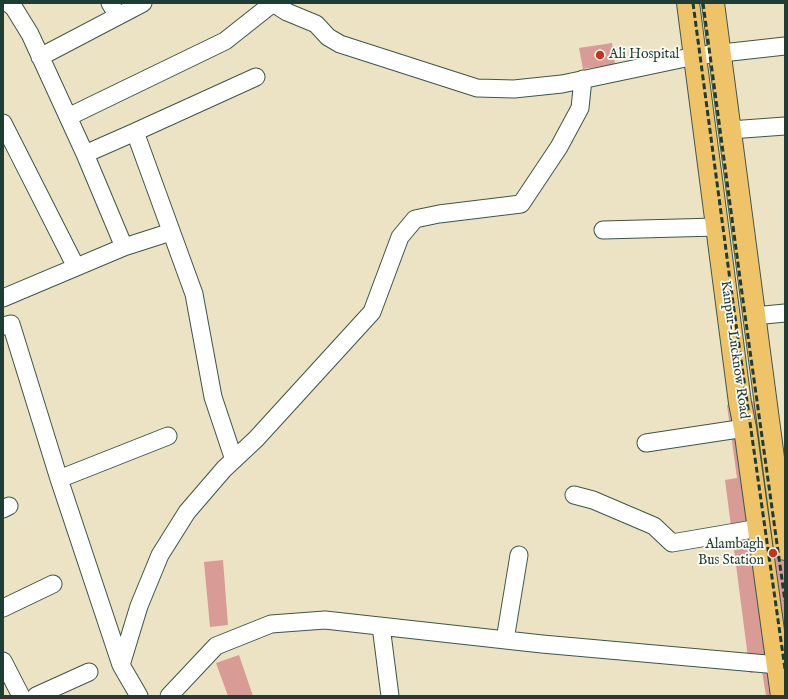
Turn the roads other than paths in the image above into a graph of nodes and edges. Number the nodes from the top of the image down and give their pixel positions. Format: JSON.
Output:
{"nodes":[{"id":1,"x":8,"y":3,"type":"edge"},
{"id":2,"x":143,"y":3,"type":"edge"},
{"id":3,"x":273,"y":3,"type":"edge"},
{"id":4,"x":688,"y":3,"type":"edge"},
{"id":5,"x":714,"y":3,"type":"edge"},
{"id":6,"x":114,"y":10,"type":"edge"},
{"id":7,"x":785,"y":46,"type":"edge"},
{"id":8,"x":720,"y":53,"type":"junction"},
{"id":9,"x":695,"y":56,"type":"junction"},
{"id":10,"x":40,"y":57,"type":"junction"},
{"id":11,"x":256,"y":77,"type":"dead end"},
{"id":12,"x":583,"y":79,"type":"junction"},
{"id":13,"x":68,"y":117,"type":"junction"},
{"id":14,"x":3,"y":123,"type":"edge"},
{"id":15,"x":785,"y":126,"type":"edge"},
{"id":16,"x":730,"y":130,"type":"junction"},
{"id":17,"x":135,"y":132,"type":"junction"},
{"id":18,"x":85,"y":154,"type":"junction"},
{"id":19,"x":717,"y":227,"type":"junction"},
{"id":20,"x":603,"y":230,"type":"dead end"},
{"id":21,"x":171,"y":232,"type":"junction"},
{"id":22,"x":124,"y":247,"type":"junction"},
{"id":23,"x":76,"y":267,"type":"junction"},
{"id":24,"x":3,"y":298,"type":"edge"},
{"id":25,"x":785,"y":313,"type":"edge"},
{"id":26,"x":754,"y":316,"type":"junction"},
{"id":27,"x":7,"y":325,"type":"edge"},
{"id":28,"x":745,"y":428,"type":"junction"},
{"id":29,"x":168,"y":436,"type":"dead end"},
{"id":30,"x":646,"y":443,"type":"dead end"},
{"id":31,"x":234,"y":460,"type":"junction"},
{"id":32,"x":59,"y":479,"type":"junction"},
{"id":33,"x":574,"y":495,"type":"dead end"},
{"id":34,"x":758,"y":528,"type":"junction"},
{"id":35,"x":785,"y":549,"type":"edge"},
{"id":36,"x":519,"y":555,"type":"dead end"},
{"id":37,"x":53,"y":584,"type":"dead end"},
{"id":38,"x":3,"y":608,"type":"edge"},
{"id":39,"x":381,"y":626,"type":"junction"},
{"id":40,"x":505,"y":640,"type":"junction"},
{"id":41,"x":3,"y":661,"type":"edge"},
{"id":42,"x":121,"y":665,"type":"junction"},
{"id":43,"x":778,"y":665,"type":"junction"},
{"id":44,"x":89,"y":672,"type":"dead end"},
{"id":45,"x":21,"y":696,"type":"edge"},
{"id":46,"x":36,"y":696,"type":"edge"},
{"id":47,"x":139,"y":696,"type":"edge"},
{"id":48,"x":169,"y":696,"type":"edge"},
{"id":49,"x":390,"y":696,"type":"edge"},
{"id":50,"x":782,"y":696,"type":"edge"}],
"edges":[{"from":1,"to":10,"type":"street"},
{"from":2,"to":6,"type":"street"},
{"from":3,"to":12,"type":"street"},
{"from":3,"to":13,"type":"street"},
{"from":4,"to":9,"type":"main road","name":"Kanpur-Lucknow Road"},
{"from":5,"to":8,"type":"main road","name":"Kanpur-Lucknow Road"},
{"from":6,"to":10,"type":"street"},
{"from":7,"to":8,"type":"street"},
{"from":8,"to":9,"type":"street"},
{"from":8,"to":16,"type":"main road","name":"Kanpur-Lucknow Road"},
{"from":9,"to":12,"type":"street"},
{"from":9,"to":19,"type":"main road","name":"Kanpur-Lucknow Road"},
{"from":10,"to":13,"type":"street"},
{"from":11,"to":17,"type":"street"},
{"from":12,"to":31,"type":"street"},
{"from":13,"to":18,"type":"street"},
{"from":14,"to":23,"type":"street"},
{"from":15,"to":16,"type":"street"},
{"from":16,"to":26,"type":"main road","name":"Kanpur-Lucknow Road"},
{"from":17,"to":18,"type":"street"},
{"from":17,"to":21,"type":"street"},
{"from":18,"to":22,"type":"street"},
{"from":19,"to":20,"type":"street"},
{"from":19,"to":28,"type":"main road","name":"Kanpur-Lucknow Road"},
{"from":21,"to":22,"type":"street"},
{"from":21,"to":31,"type":"street"},
{"from":22,"to":23,"type":"street"},
{"from":23,"to":24,"type":"street"},
{"from":25,"to":26,"type":"street"},
{"from":26,"to":35,"type":"main road","name":"Kanpur-Lucknow Road"},
{"from":27,"to":32,"type":"street"},
{"from":28,"to":30,"type":"street"},
{"from":28,"to":34,"type":"main road","name":"Kanpur-Lucknow Road"},
{"from":29,"to":32,"type":"street"},
{"from":31,"to":42,"type":"street"},
{"from":32,"to":42,"type":"street"},
{"from":33,"to":34,"type":"street"},
{"from":34,"to":43,"type":"main road","name":"Kanpur-Lucknow Road"},
{"from":36,"to":40,"type":"street"},
{"from":37,"to":38,"type":"street"},
{"from":39,"to":40,"type":"street"},
{"from":39,"to":48,"type":"street"},
{"from":39,"to":49,"type":"street"},
{"from":40,"to":43,"type":"street"},
{"from":41,"to":45,"type":"street"},
{"from":42,"to":47,"type":"street"},
{"from":43,"to":50,"type":"main road","name":"Kanpur-Lucknow Road"},
{"from":44,"to":46,"type":"street"}]}
